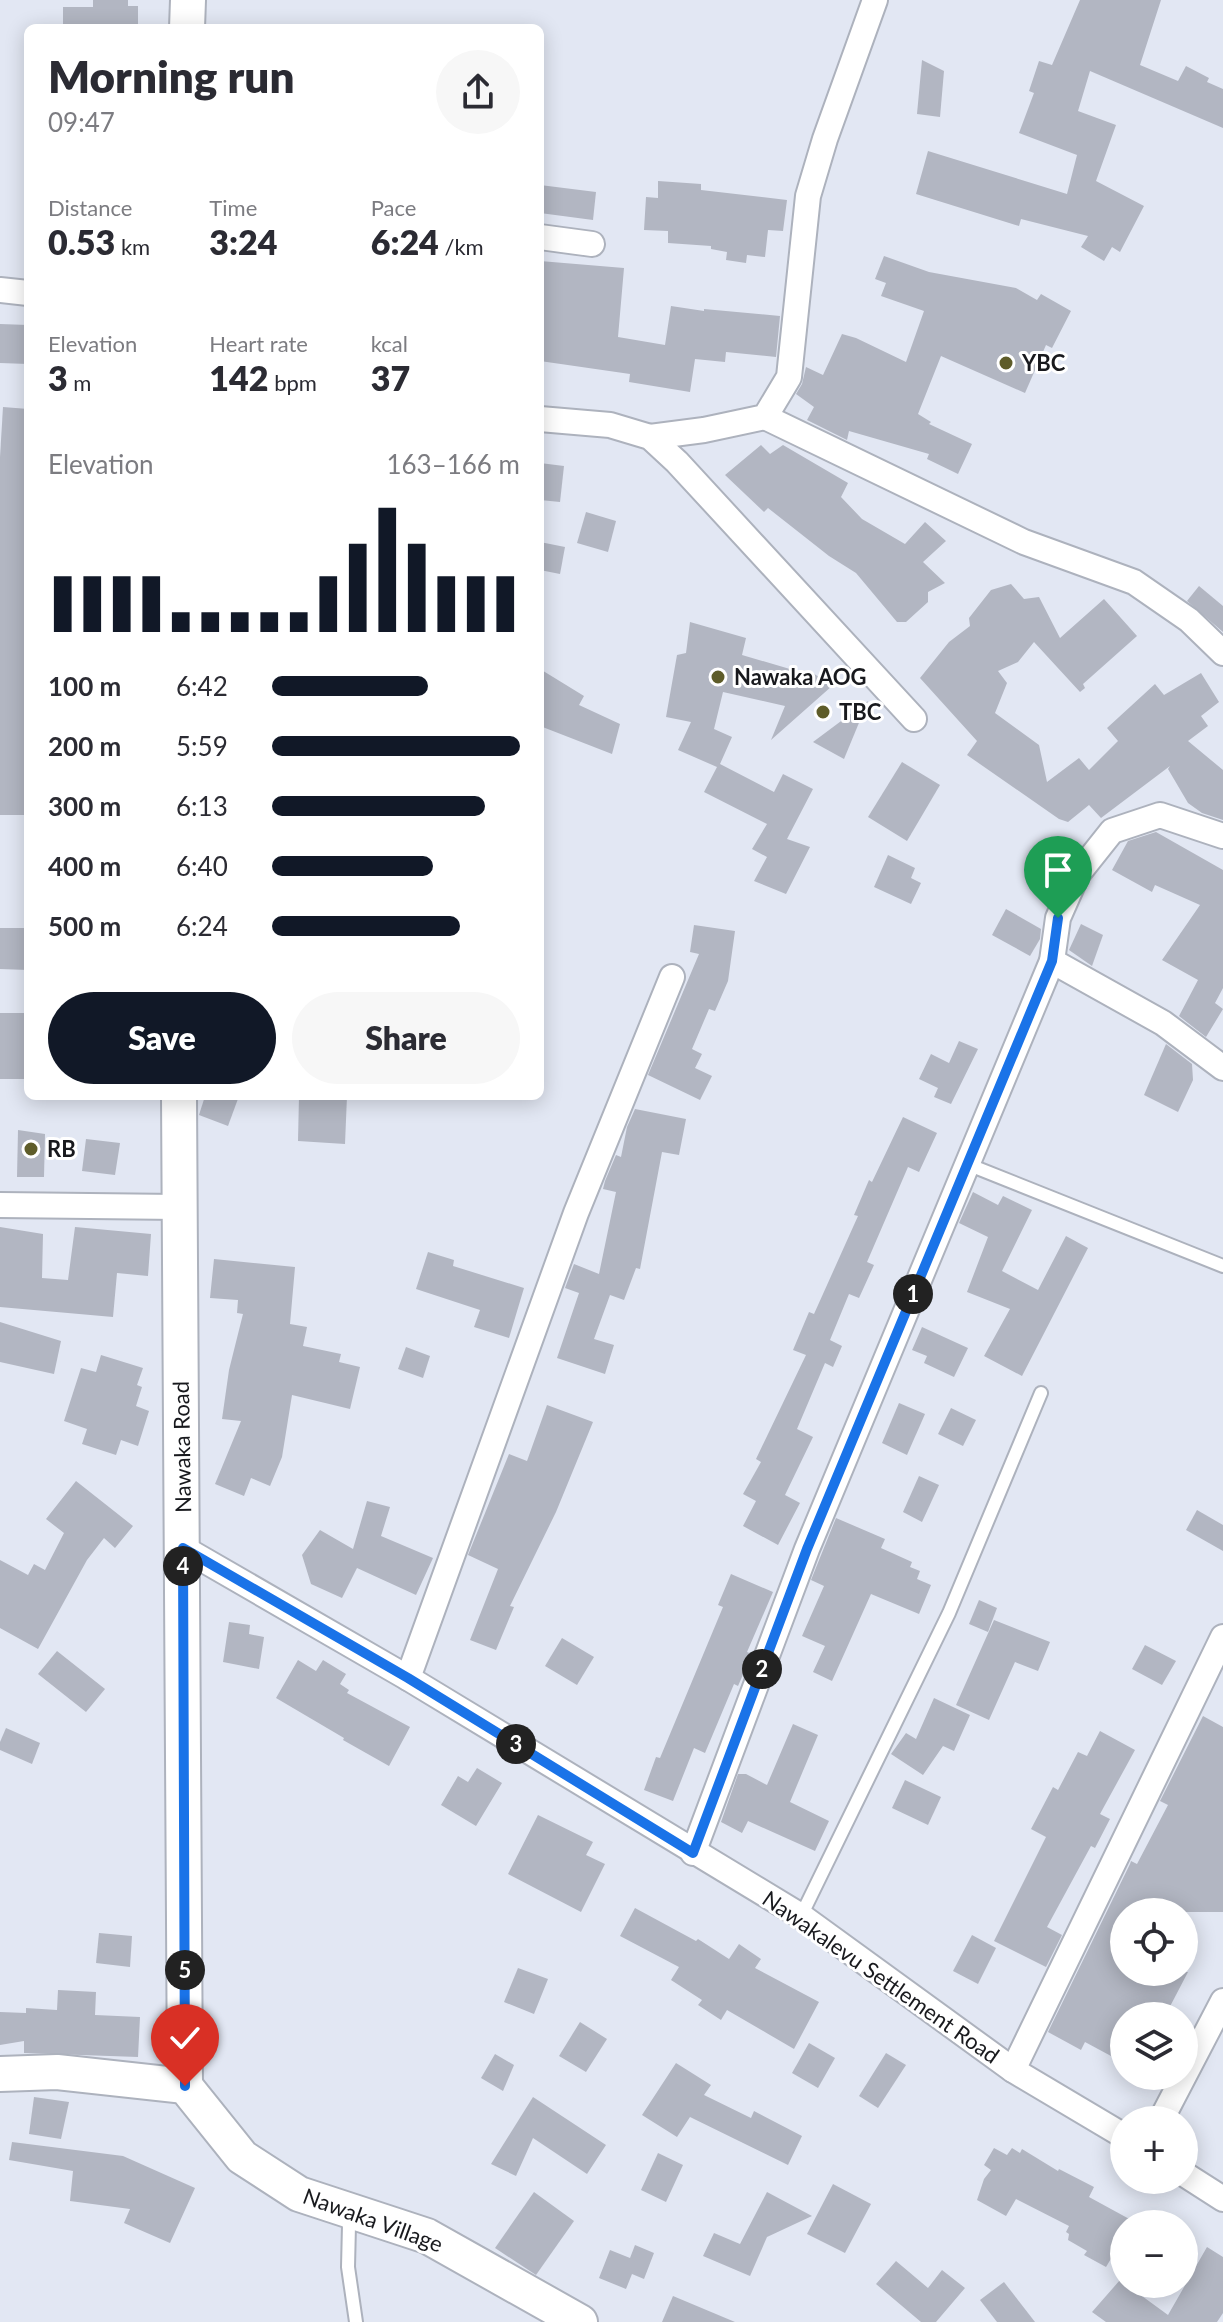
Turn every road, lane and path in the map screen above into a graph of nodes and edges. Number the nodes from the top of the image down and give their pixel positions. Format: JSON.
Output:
{"nodes":[{"id":1,"x":188,"y":0,"type":"edge"},
{"id":2,"x":875,"y":0,"type":"edge"},
{"id":3,"x":187,"y":24,"type":"edge"},
{"id":4,"x":544,"y":238,"type":"edge"},
{"id":5,"x":592,"y":244,"type":"dead end"},
{"id":6,"x":0,"y":290,"type":"edge"},
{"id":7,"x":24,"y":293,"type":"edge"},
{"id":8,"x":765,"y":417,"type":"junction"},
{"id":9,"x":544,"y":419,"type":"edge"},
{"id":10,"x":650,"y":437,"type":"junction"},
{"id":11,"x":1223,"y":653,"type":"edge"},
{"id":12,"x":914,"y":719,"type":"dead end"},
{"id":13,"x":1223,"y":836,"type":"edge"},
{"id":14,"x":1052,"y":961,"type":"junction"},
{"id":15,"x":672,"y":977,"type":"dead end"},
{"id":16,"x":1223,"y":1068,"type":"edge"},
{"id":17,"x":179,"y":1100,"type":"edge"},
{"id":18,"x":967,"y":1164,"type":"junction"},
{"id":19,"x":0,"y":1205,"type":"edge"},
{"id":20,"x":179,"y":1207,"type":"junction"},
{"id":21,"x":1223,"y":1266,"type":"edge"},
{"id":22,"x":1041,"y":1393,"type":"dead end"},
{"id":23,"x":183,"y":1548,"type":"junction"},
{"id":24,"x":1223,"y":1637,"type":"edge"},
{"id":25,"x":408,"y":1678,"type":"junction"},
{"id":26,"x":693,"y":1853,"type":"junction"},
{"id":27,"x":801,"y":1916,"type":"junction"},
{"id":28,"x":1223,"y":2001,"type":"edge"},
{"id":29,"x":1013,"y":2070,"type":"junction"},
{"id":30,"x":0,"y":2074,"type":"edge"},
{"id":31,"x":185,"y":2086,"type":"junction"},
{"id":32,"x":1168,"y":2106,"type":"edge"},
{"id":33,"x":1110,"y":2128,"type":"edge"},
{"id":34,"x":1198,"y":2183,"type":"edge"},
{"id":35,"x":1223,"y":2199,"type":"edge"},
{"id":36,"x":335,"y":2205,"type":"junction"},
{"id":37,"x":356,"y":2322,"type":"edge"},
{"id":38,"x":580,"y":2322,"type":"edge"}],
"edges":[{"from":1,"to":3,"type":"street"},
{"from":2,"to":8,"type":"street"},
{"from":4,"to":5,"type":"street"},
{"from":6,"to":7,"type":"street"},
{"from":8,"to":10,"type":"street"},
{"from":8,"to":11,"type":"street"},
{"from":9,"to":10,"type":"street"},
{"from":10,"to":12,"type":"street"},
{"from":13,"to":14,"type":"street"},
{"from":14,"to":16,"type":"street"},
{"from":14,"to":18,"type":"street"},
{"from":15,"to":25,"type":"street"},
{"from":17,"to":20,"type":"street","name":"Nawaka Road"},
{"from":18,"to":21,"type":"lane"},
{"from":18,"to":26,"type":"street"},
{"from":19,"to":20,"type":"street"},
{"from":20,"to":23,"type":"street","name":"Nawaka Road"},
{"from":22,"to":27,"type":"lane"},
{"from":23,"to":25,"type":"street","name":"Nawakalevu Settlement Road"},
{"from":23,"to":31,"type":"street","name":"Nawaka Road"},
{"from":24,"to":29,"type":"street"},
{"from":25,"to":26,"type":"street","name":"Nawakalevu Settlement Road"},
{"from":26,"to":27,"type":"street","name":"Nawakalevu Settlement Road"},
{"from":27,"to":29,"type":"street","name":"Nawakalevu Settlement Road"},
{"from":28,"to":32,"type":"street"},
{"from":29,"to":33,"type":"street","name":"Nawakalevu Settlement Road"},
{"from":30,"to":31,"type":"street"},
{"from":31,"to":36,"type":"street","name":"Nawaka Village"},
{"from":34,"to":35,"type":"street"},
{"from":36,"to":37,"type":"lane"},
{"from":36,"to":38,"type":"street","name":"Nawaka Village"}]}
